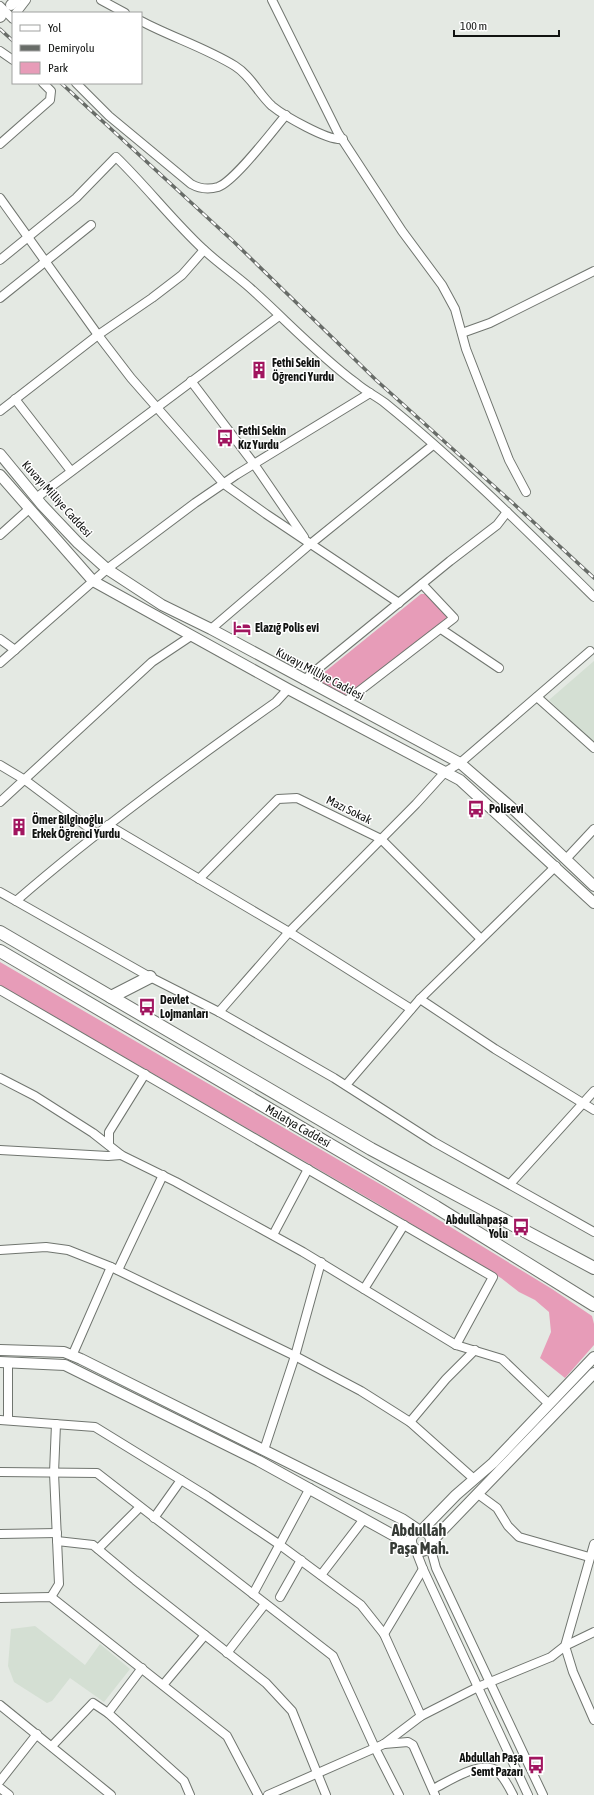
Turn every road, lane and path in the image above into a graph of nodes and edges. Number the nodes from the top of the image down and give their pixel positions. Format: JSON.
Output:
{"nodes":[{"id":1,"x":26,"y":0,"type":"edge"},
{"id":2,"x":101,"y":0,"type":"edge"},
{"id":3,"x":272,"y":0,"type":"edge"},
{"id":4,"x":9,"y":10,"type":"edge"},
{"id":5,"x":123,"y":12,"type":"edge"},
{"id":6,"x":142,"y":22,"type":"edge"},
{"id":7,"x":0,"y":51,"type":"edge"},
{"id":8,"x":12,"y":59,"type":"edge"},
{"id":9,"x":44,"y":84,"type":"edge"},
{"id":10,"x":77,"y":84,"type":"edge"},
{"id":11,"x":286,"y":114,"type":"junction"},
{"id":12,"x":343,"y":139,"type":"junction"},
{"id":13,"x":0,"y":144,"type":"edge"},
{"id":14,"x":0,"y":198,"type":"edge"},
{"id":15,"x":91,"y":225,"type":"dead end"},
{"id":16,"x":29,"y":237,"type":"junction"},
{"id":17,"x":204,"y":250,"type":"junction"},
{"id":18,"x":0,"y":260,"type":"edge"},
{"id":19,"x":47,"y":262,"type":"junction"},
{"id":20,"x":594,"y":271,"type":"edge"},
{"id":21,"x":0,"y":298,"type":"edge"},
{"id":22,"x":279,"y":316,"type":"junction"},
{"id":23,"x":462,"y":333,"type":"junction"},
{"id":24,"x":98,"y":335,"type":"junction"},
{"id":25,"x":191,"y":381,"type":"junction"},
{"id":26,"x":370,"y":393,"type":"junction"},
{"id":27,"x":15,"y":399,"type":"junction"},
{"id":28,"x":157,"y":406,"type":"junction"},
{"id":29,"x":0,"y":411,"type":"edge"},
{"id":30,"x":433,"y":445,"type":"junction"},
{"id":31,"x":0,"y":454,"type":"edge"},
{"id":32,"x":254,"y":464,"type":"junction"},
{"id":33,"x":71,"y":471,"type":"junction"},
{"id":34,"x":0,"y":474,"type":"edge"},
{"id":35,"x":224,"y":484,"type":"junction"},
{"id":36,"x":526,"y":492,"type":"dead end"},
{"id":37,"x":36,"y":498,"type":"junction"},
{"id":38,"x":29,"y":509,"type":"junction"},
{"id":39,"x":507,"y":512,"type":"junction"},
{"id":40,"x":0,"y":535,"type":"edge"},
{"id":41,"x":309,"y":542,"type":"junction"},
{"id":42,"x":107,"y":569,"type":"junction"},
{"id":43,"x":93,"y":580,"type":"junction"},
{"id":44,"x":422,"y":584,"type":"junction"},
{"id":45,"x":594,"y":597,"type":"edge"},
{"id":46,"x":399,"y":603,"type":"junction"},
{"id":47,"x":211,"y":629,"type":"junction"},
{"id":48,"x":440,"y":629,"type":"junction"},
{"id":49,"x":191,"y":636,"type":"junction"},
{"id":50,"x":0,"y":639,"type":"edge"},
{"id":51,"x":15,"y":650,"type":"junction"},
{"id":52,"x":590,"y":651,"type":"dead end"},
{"id":53,"x":0,"y":663,"type":"edge"},
{"id":54,"x":499,"y":668,"type":"dead end"},
{"id":55,"x":304,"y":680,"type":"junction"},
{"id":56,"x":288,"y":689,"type":"junction"},
{"id":57,"x":537,"y":697,"type":"junction"},
{"id":58,"x":345,"y":702,"type":"junction"},
{"id":59,"x":594,"y":748,"type":"edge"},
{"id":60,"x":460,"y":763,"type":"junction"},
{"id":61,"x":0,"y":765,"type":"edge"},
{"id":62,"x":445,"y":772,"type":"junction"},
{"id":63,"x":25,"y":780,"type":"junction"},
{"id":64,"x":0,"y":802,"type":"edge"},
{"id":65,"x":108,"y":825,"type":"junction"},
{"id":66,"x":594,"y":829,"type":"edge"},
{"id":67,"x":97,"y":834,"type":"junction"},
{"id":68,"x":381,"y":839,"type":"junction"},
{"id":69,"x":566,"y":859,"type":"junction"},
{"id":70,"x":556,"y":866,"type":"junction"},
{"id":71,"x":199,"y":878,"type":"junction"},
{"id":72,"x":594,"y":886,"type":"edge"},
{"id":73,"x":0,"y":892,"type":"edge"},
{"id":74,"x":16,"y":901,"type":"junction"},
{"id":75,"x":594,"y":903,"type":"edge"},
{"id":76,"x":0,"y":932,"type":"edge"},
{"id":77,"x":289,"y":932,"type":"junction"},
{"id":78,"x":481,"y":939,"type":"junction"},
{"id":79,"x":0,"y":951,"type":"edge"},
{"id":80,"x":150,"y":977,"type":"junction"},
{"id":81,"x":0,"y":990,"type":"edge"},
{"id":82,"x":111,"y":997,"type":"junction"},
{"id":83,"x":420,"y":999,"type":"junction"},
{"id":84,"x":411,"y":1009,"type":"junction"},
{"id":85,"x":219,"y":1012,"type":"junction"},
{"id":86,"x":145,"y":1074,"type":"junction"},
{"id":87,"x":0,"y":1078,"type":"edge"},
{"id":88,"x":346,"y":1085,"type":"junction"},
{"id":89,"x":594,"y":1091,"type":"edge"},
{"id":90,"x":582,"y":1103,"type":"junction"},
{"id":91,"x":594,"y":1110,"type":"edge"},
{"id":92,"x":109,"y":1145,"type":"junction"},
{"id":93,"x":0,"y":1150,"type":"edge"},
{"id":94,"x":121,"y":1155,"type":"junction"},
{"id":95,"x":308,"y":1169,"type":"junction"},
{"id":96,"x":163,"y":1175,"type":"junction"},
{"id":97,"x":510,"y":1184,"type":"junction"},
{"id":98,"x":404,"y":1225,"type":"junction"},
{"id":99,"x":594,"y":1232,"type":"edge"},
{"id":100,"x":273,"y":1235,"type":"junction"},
{"id":101,"x":0,"y":1250,"type":"edge"},
{"id":102,"x":321,"y":1262,"type":"junction"},
{"id":103,"x":115,"y":1268,"type":"junction"},
{"id":104,"x":594,"y":1268,"type":"edge"},
{"id":105,"x":364,"y":1289,"type":"junction"},
{"id":106,"x":594,"y":1305,"type":"edge"},
{"id":107,"x":456,"y":1345,"type":"junction"},
{"id":108,"x":0,"y":1350,"type":"edge"},
{"id":109,"x":475,"y":1350,"type":"junction"},
{"id":110,"x":72,"y":1356,"type":"junction"},
{"id":111,"x":295,"y":1356,"type":"junction"},
{"id":112,"x":594,"y":1357,"type":"edge"},
{"id":113,"x":4,"y":1362,"type":"edge"},
{"id":114,"x":594,"y":1373,"type":"edge"},
{"id":115,"x":549,"y":1404,"type":"junction"},
{"id":116,"x":4,"y":1420,"type":"edge"},
{"id":117,"x":410,"y":1422,"type":"junction"},
{"id":118,"x":56,"y":1424,"type":"junction"},
{"id":119,"x":264,"y":1450,"type":"junction"},
{"id":120,"x":0,"y":1472,"type":"edge"},
{"id":121,"x":54,"y":1473,"type":"junction"},
{"id":122,"x":474,"y":1479,"type":"junction"},
{"id":123,"x":181,"y":1480,"type":"junction"},
{"id":124,"x":310,"y":1488,"type":"junction"},
{"id":125,"x":478,"y":1494,"type":"junction"},
{"id":126,"x":140,"y":1507,"type":"junction"},
{"id":127,"x":154,"y":1518,"type":"junction"},
{"id":128,"x":364,"y":1519,"type":"junction"},
{"id":129,"x":420,"y":1531,"type":"junction"},
{"id":130,"x":0,"y":1534,"type":"edge"},
{"id":131,"x":57,"y":1537,"type":"junction"},
{"id":132,"x":431,"y":1544,"type":"junction"},
{"id":133,"x":594,"y":1544,"type":"edge"},
{"id":134,"x":280,"y":1545,"type":"junction"},
{"id":135,"x":414,"y":1548,"type":"junction"},
{"id":136,"x":98,"y":1549,"type":"junction"},
{"id":137,"x":589,"y":1557,"type":"junction"},
{"id":138,"x":301,"y":1560,"type":"junction"},
{"id":139,"x":423,"y":1570,"type":"junction"},
{"id":140,"x":321,"y":1575,"type":"junction"},
{"id":141,"x":253,"y":1594,"type":"junction"},
{"id":142,"x":51,"y":1597,"type":"junction"},
{"id":143,"x":280,"y":1597,"type":"dead end"},
{"id":144,"x":0,"y":1598,"type":"edge"},
{"id":145,"x":265,"y":1604,"type":"junction"},
{"id":146,"x":594,"y":1632,"type":"edge"},
{"id":147,"x":384,"y":1634,"type":"junction"},
{"id":148,"x":205,"y":1635,"type":"junction"},
{"id":149,"x":566,"y":1646,"type":"junction"},
{"id":150,"x":227,"y":1653,"type":"junction"},
{"id":151,"x":142,"y":1668,"type":"junction"},
{"id":152,"x":491,"y":1683,"type":"junction"},
{"id":153,"x":163,"y":1685,"type":"junction"},
{"id":154,"x":478,"y":1687,"type":"junction"},
{"id":155,"x":0,"y":1705,"type":"edge"},
{"id":156,"x":108,"y":1713,"type":"junction"},
{"id":157,"x":421,"y":1716,"type":"junction"},
{"id":158,"x":594,"y":1720,"type":"edge"},
{"id":159,"x":37,"y":1734,"type":"junction"},
{"id":160,"x":384,"y":1744,"type":"junction"},
{"id":161,"x":52,"y":1746,"type":"junction"},
{"id":162,"x":375,"y":1748,"type":"junction"},
{"id":163,"x":318,"y":1774,"type":"junction"},
{"id":164,"x":0,"y":1781,"type":"edge"},
{"id":165,"x":0,"y":1788,"type":"edge"},
{"id":166,"x":434,"y":1792,"type":"edge"},
{"id":167,"x":511,"y":1794,"type":"edge"},
{"id":168,"x":9,"y":1795,"type":"edge"},
{"id":169,"x":111,"y":1795,"type":"edge"},
{"id":170,"x":190,"y":1795,"type":"edge"},
{"id":171,"x":258,"y":1795,"type":"edge"},
{"id":172,"x":268,"y":1795,"type":"edge"},
{"id":173,"x":326,"y":1795,"type":"edge"},
{"id":174,"x":399,"y":1795,"type":"edge"},
{"id":175,"x":528,"y":1795,"type":"edge"},
{"id":176,"x":543,"y":1795,"type":"edge"}],
"edges":[{"from":1,"to":4,"type":"street"},
{"from":2,"to":5,"type":"street"},
{"from":3,"to":12,"type":"street"},
{"from":6,"to":11,"type":"street"},
{"from":7,"to":8,"type":"street"},
{"from":9,"to":13,"type":"street"},
{"from":10,"to":11,"type":"street"},
{"from":11,"to":12,"type":"street"},
{"from":12,"to":23,"type":"street"},
{"from":14,"to":16,"type":"street"},
{"from":15,"to":19,"type":"street"},
{"from":16,"to":17,"type":"street"},
{"from":16,"to":18,"type":"street"},
{"from":16,"to":19,"type":"street"},
{"from":17,"to":22,"type":"street"},
{"from":17,"to":24,"type":"street"},
{"from":19,"to":21,"type":"street"},
{"from":19,"to":24,"type":"street"},
{"from":20,"to":23,"type":"street"},
{"from":22,"to":25,"type":"street"},
{"from":22,"to":26,"type":"street"},
{"from":23,"to":36,"type":"street"},
{"from":24,"to":27,"type":"street"},
{"from":24,"to":28,"type":"street"},
{"from":25,"to":28,"type":"street"},
{"from":25,"to":32,"type":"street"},
{"from":26,"to":30,"type":"street"},
{"from":26,"to":32,"type":"street"},
{"from":27,"to":29,"type":"street"},
{"from":27,"to":33,"type":"street"},
{"from":28,"to":33,"type":"street"},
{"from":28,"to":35,"type":"street"},
{"from":30,"to":39,"type":"street"},
{"from":30,"to":41,"type":"street"},
{"from":31,"to":37,"type":"main road","name":"Kuvayı Milliye Caddesi"},
{"from":32,"to":35,"type":"street"},
{"from":32,"to":41,"type":"street"},
{"from":33,"to":37,"type":"street"},
{"from":34,"to":38,"type":"main road"},
{"from":35,"to":41,"type":"street"},
{"from":35,"to":42,"type":"street"},
{"from":37,"to":42,"type":"main road","name":"Kuvayı Milliye Caddesi"},
{"from":38,"to":40,"type":"street"},
{"from":38,"to":43,"type":"main road"},
{"from":39,"to":44,"type":"street"},
{"from":39,"to":45,"type":"street"},
{"from":41,"to":46,"type":"street"},
{"from":41,"to":47,"type":"street"},
{"from":42,"to":43,"type":"street"},
{"from":42,"to":47,"type":"main road","name":"Kuvayı Milliye Caddesi"},
{"from":43,"to":49,"type":"main road"},
{"from":43,"to":51,"type":"street"},
{"from":44,"to":46,"type":"street"},
{"from":44,"to":48,"type":"street"},
{"from":46,"to":55,"type":"street"},
{"from":47,"to":55,"type":"main road","name":"Kuvayı Milliye Caddesi"},
{"from":48,"to":54,"type":"street"},
{"from":48,"to":58,"type":"street"},
{"from":49,"to":56,"type":"main road"},
{"from":49,"to":63,"type":"street"},
{"from":50,"to":51,"type":"street"},
{"from":51,"to":53,"type":"street"},
{"from":52,"to":57,"type":"street"},
{"from":55,"to":58,"type":"main road","name":"Kuvayı Milliye Caddesi"},
{"from":56,"to":62,"type":"main road"},
{"from":56,"to":65,"type":"street"},
{"from":57,"to":59,"type":"street"},
{"from":57,"to":60,"type":"street"},
{"from":58,"to":60,"type":"main road","name":"Kuvayı Milliye Caddesi"},
{"from":60,"to":62,"type":"street"},
{"from":60,"to":69,"type":"main road","name":"Kuvayı Milliye Caddesi"},
{"from":61,"to":63,"type":"street"},
{"from":62,"to":68,"type":"street"},
{"from":62,"to":70,"type":"main road"},
{"from":63,"to":64,"type":"street"},
{"from":63,"to":67,"type":"street"},
{"from":65,"to":67,"type":"street"},
{"from":65,"to":71,"type":"street"},
{"from":66,"to":69,"type":"street"},
{"from":67,"to":74,"type":"street"},
{"from":68,"to":71,"type":"street","name":"Mazı Sokak"},
{"from":68,"to":77,"type":"street"},
{"from":68,"to":78,"type":"street","name":"Mazı Sokak"},
{"from":69,"to":72,"type":"main road","name":"Kuvayı Milliye Caddesi"},
{"from":70,"to":75,"type":"main road"},
{"from":70,"to":78,"type":"street"},
{"from":71,"to":77,"type":"street"},
{"from":73,"to":74,"type":"street"},
{"from":74,"to":80,"type":"street"},
{"from":76,"to":82,"type":"highway","name":"Malatya Caddesi"},
{"from":77,"to":84,"type":"street"},
{"from":77,"to":85,"type":"street"},
{"from":78,"to":83,"type":"street"},
{"from":79,"to":106,"type":"highway","name":"Malatya Caddesi"},
{"from":80,"to":82,"type":"highway"},
{"from":80,"to":85,"type":"street"},
{"from":81,"to":86,"type":"street"},
{"from":82,"to":104,"type":"highway","name":"Malatya Caddesi"},
{"from":83,"to":84,"type":"street"},
{"from":83,"to":90,"type":"street"},
{"from":84,"to":88,"type":"street"},
{"from":85,"to":88,"type":"street"},
{"from":86,"to":92,"type":"street"},
{"from":86,"to":95,"type":"street"},
{"from":87,"to":92,"type":"street"},
{"from":88,"to":97,"type":"street"},
{"from":89,"to":90,"type":"street"},
{"from":90,"to":91,"type":"street"},
{"from":90,"to":97,"type":"street"},
{"from":92,"to":94,"type":"street"},
{"from":93,"to":94,"type":"street"},
{"from":94,"to":96,"type":"street"},
{"from":95,"to":98,"type":"street"},
{"from":95,"to":100,"type":"street"},
{"from":96,"to":100,"type":"street"},
{"from":96,"to":103,"type":"street"},
{"from":97,"to":99,"type":"street"},
{"from":98,"to":105,"type":"street"},
{"from":98,"to":107,"type":"street"},
{"from":100,"to":102,"type":"street"},
{"from":101,"to":103,"type":"street"},
{"from":102,"to":105,"type":"street"},
{"from":102,"to":111,"type":"street"},
{"from":103,"to":110,"type":"street"},
{"from":103,"to":111,"type":"street"},
{"from":105,"to":107,"type":"street"},
{"from":107,"to":109,"type":"street"},
{"from":108,"to":110,"type":"main road"},
{"from":109,"to":115,"type":"street"},
{"from":109,"to":117,"type":"street"},
{"from":110,"to":119,"type":"main road"},
{"from":111,"to":117,"type":"street"},
{"from":111,"to":119,"type":"street"},
{"from":112,"to":115,"type":"main road"},
{"from":113,"to":116,"type":"street"},
{"from":113,"to":124,"type":"main road"},
{"from":114,"to":125,"type":"main road"},
{"from":115,"to":122,"type":"main road"},
{"from":116,"to":118,"type":"street"},
{"from":117,"to":122,"type":"street"},
{"from":118,"to":121,"type":"street"},
{"from":118,"to":123,"type":"street"},
{"from":119,"to":129,"type":"main road"},
{"from":120,"to":121,"type":"street"},
{"from":121,"to":126,"type":"street"},
{"from":121,"to":131,"type":"street"},
{"from":122,"to":129,"type":"main road"},
{"from":123,"to":127,"type":"street"},
{"from":123,"to":134,"type":"street"},
{"from":124,"to":128,"type":"main road"},
{"from":124,"to":134,"type":"street"},
{"from":125,"to":132,"type":"main road"},
{"from":125,"to":137,"type":"street"},
{"from":126,"to":127,"type":"street"},
{"from":126,"to":136,"type":"street"},
{"from":127,"to":141,"type":"street"},
{"from":128,"to":135,"type":"main road"},
{"from":128,"to":140,"type":"street"},
{"from":129,"to":132,"type":"main road"},
{"from":129,"to":135,"type":"main road"},
{"from":130,"to":131,"type":"street"},
{"from":131,"to":136,"type":"street"},
{"from":131,"to":142,"type":"street"},
{"from":132,"to":135,"type":"main road"},
{"from":132,"to":152,"type":"street"},
{"from":133,"to":137,"type":"street"},
{"from":134,"to":138,"type":"street"},
{"from":134,"to":141,"type":"street"},
{"from":135,"to":139,"type":"street"},
{"from":136,"to":148,"type":"street"},
{"from":137,"to":149,"type":"street"},
{"from":138,"to":140,"type":"street"},
{"from":138,"to":143,"type":"street"},
{"from":139,"to":147,"type":"street"},
{"from":139,"to":154,"type":"street"},
{"from":140,"to":147,"type":"street"},
{"from":141,"to":145,"type":"street"},
{"from":142,"to":144,"type":"street"},
{"from":142,"to":151,"type":"street"},
{"from":145,"to":150,"type":"street"},
{"from":145,"to":162,"type":"street"},
{"from":146,"to":149,"type":"street"},
{"from":147,"to":157,"type":"street"},
{"from":148,"to":150,"type":"street"},
{"from":148,"to":153,"type":"street"},
{"from":149,"to":152,"type":"street"},
{"from":149,"to":158,"type":"street"},
{"from":150,"to":163,"type":"street"},
{"from":151,"to":153,"type":"street"},
{"from":151,"to":156,"type":"street"},
{"from":152,"to":154,"type":"street"},
{"from":152,"to":176,"type":"street"},
{"from":153,"to":171,"type":"street"},
{"from":154,"to":157,"type":"street"},
{"from":154,"to":175,"type":"street"},
{"from":155,"to":159,"type":"street"},
{"from":156,"to":161,"type":"street"},
{"from":156,"to":170,"type":"street"},
{"from":157,"to":160,"type":"street"},
{"from":159,"to":161,"type":"street"},
{"from":159,"to":164,"type":"street"},
{"from":160,"to":162,"type":"street"},
{"from":160,"to":166,"type":"street"},
{"from":161,"to":169,"type":"street"},
{"from":162,"to":163,"type":"street"},
{"from":162,"to":174,"type":"street"},
{"from":163,"to":172,"type":"street"},
{"from":163,"to":173,"type":"street"},
{"from":165,"to":168,"type":"street"},
{"from":166,"to":167,"type":"street"}]}
